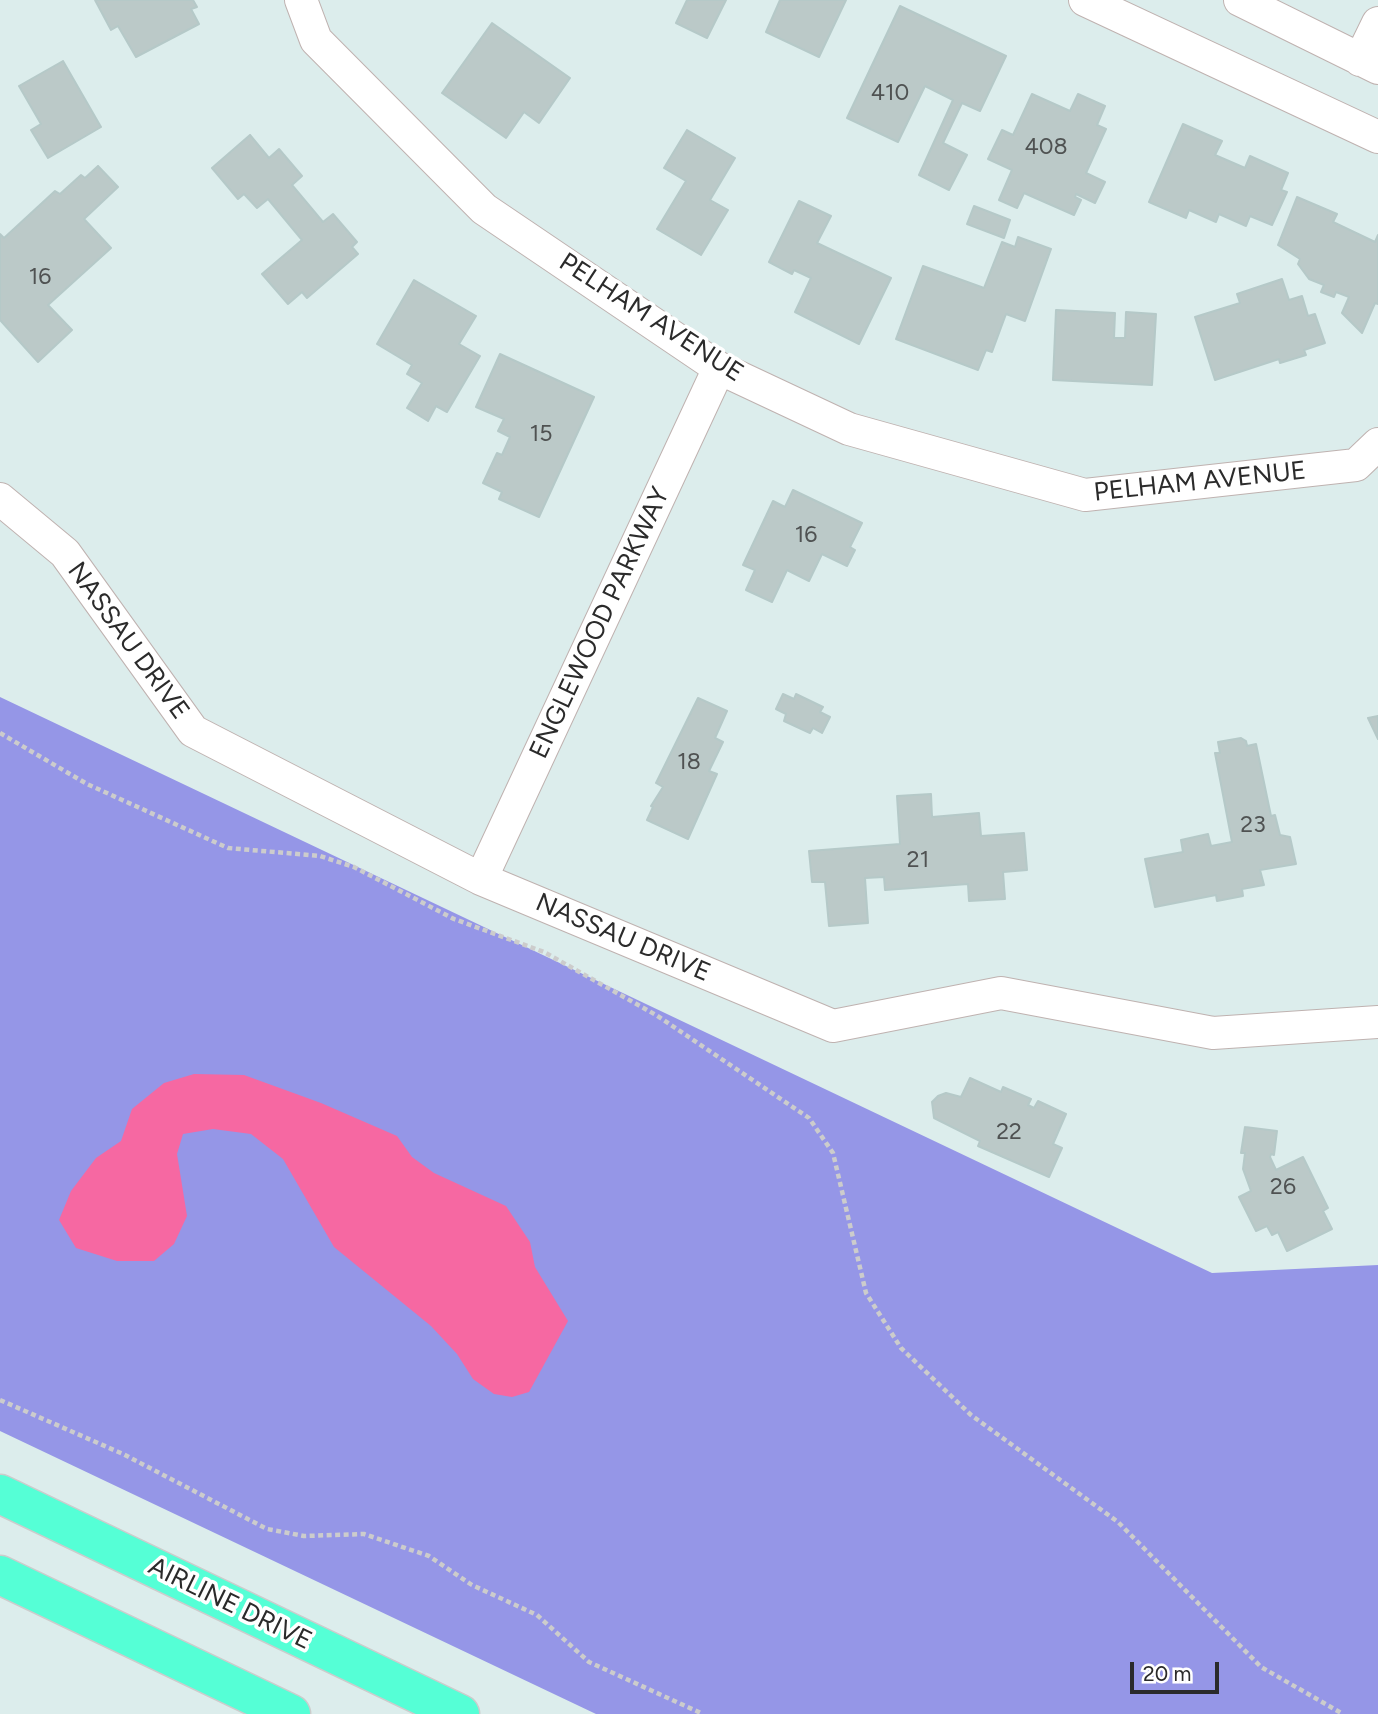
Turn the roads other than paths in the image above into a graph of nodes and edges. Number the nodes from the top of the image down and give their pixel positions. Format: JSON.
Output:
{"nodes":[{"id":1,"x":301,"y":0,"type":"edge"},
{"id":2,"x":1085,"y":0,"type":"edge"},
{"id":3,"x":1240,"y":0,"type":"edge"},
{"id":4,"x":1378,"y":23,"type":"edge"},
{"id":5,"x":1369,"y":64,"type":"edge"},
{"id":6,"x":1378,"y":137,"type":"edge"},
{"id":7,"x":719,"y":368,"type":"junction"},
{"id":8,"x":1378,"y":444,"type":"edge"},
{"id":9,"x":0,"y":499,"type":"edge"},
{"id":10,"x":481,"y":878,"type":"junction"},
{"id":11,"x":1378,"y":1023,"type":"edge"},
{"id":12,"x":0,"y":1494,"type":"edge"},
{"id":13,"x":0,"y":1575,"type":"edge"},
{"id":14,"x":291,"y":1714,"type":"edge"},
{"id":15,"x":460,"y":1714,"type":"edge"}],
"edges":[{"from":1,"to":7,"type":"street","name":"PELHAM AVENUE"},
{"from":2,"to":6,"type":"street"},
{"from":3,"to":5,"type":"street"},
{"from":4,"to":5,"type":"street"},
{"from":7,"to":8,"type":"street","name":"PELHAM AVENUE"},
{"from":7,"to":10,"type":"street","name":"ENGLEWOOD PARKWAY"},
{"from":9,"to":10,"type":"street","name":"NASSAU DRIVE"},
{"from":10,"to":11,"type":"street","name":"NASSAU DRIVE"},
{"from":12,"to":15,"type":"highway","name":"AIRLINE DRIVE"},
{"from":13,"to":14,"type":"highway"}]}
